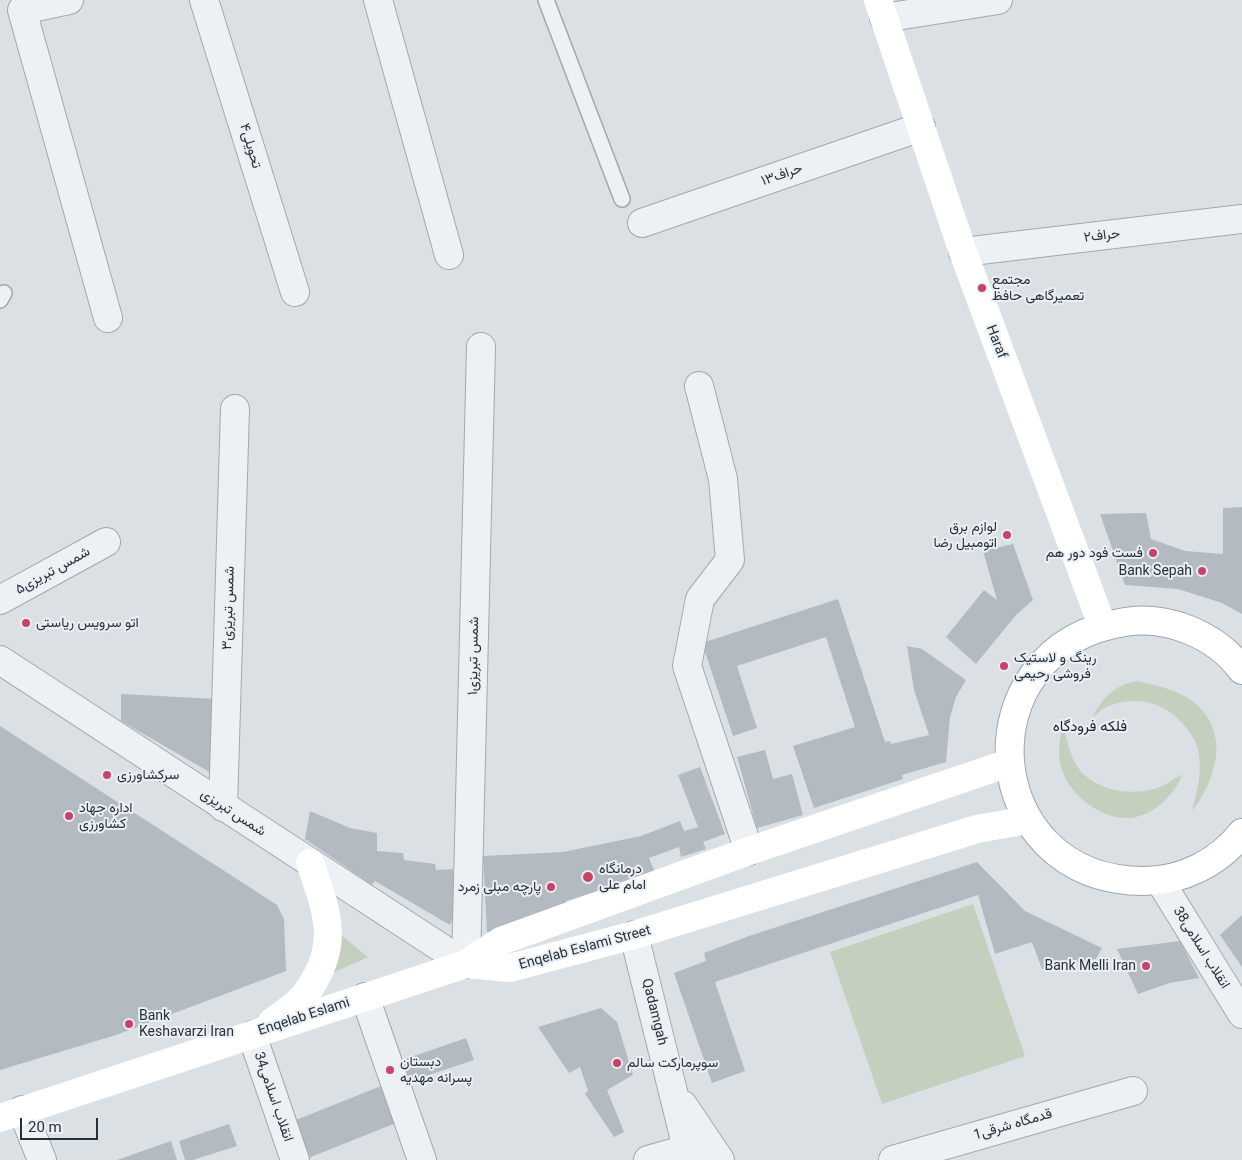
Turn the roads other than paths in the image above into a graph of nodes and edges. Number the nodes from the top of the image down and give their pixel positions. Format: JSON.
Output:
{"nodes":[{"id":1,"x":69,"y":0,"type":"edge"},
{"id":2,"x":204,"y":0,"type":"edge"},
{"id":3,"x":378,"y":0,"type":"edge"},
{"id":4,"x":546,"y":0,"type":"edge"},
{"id":5,"x":998,"y":0,"type":"edge"},
{"id":6,"x":881,"y":9,"type":"edge"},
{"id":7,"x":921,"y":127,"type":"junction"},
{"id":8,"x":622,"y":199,"type":"dead end"},
{"id":9,"x":1242,"y":219,"type":"edge"},
{"id":10,"x":642,"y":223,"type":"dead end"},
{"id":11,"x":963,"y":252,"type":"junction"},
{"id":12,"x":449,"y":255,"type":"dead end"},
{"id":13,"x":295,"y":292,"type":"dead end"},
{"id":14,"x":108,"y":318,"type":"dead end"},
{"id":15,"x":481,"y":347,"type":"dead end"},
{"id":16,"x":699,"y":386,"type":"dead end"},
{"id":17,"x":234,"y":409,"type":"dead end"},
{"id":18,"x":106,"y":542,"type":"dead end"},
{"id":19,"x":0,"y":600,"type":"edge"},
{"id":20,"x":1102,"y":625,"type":"junction"},
{"id":21,"x":0,"y":660,"type":"edge"},
{"id":22,"x":1242,"y":670,"type":"edge"},
{"id":23,"x":1009,"y":763,"type":"junction"},
{"id":24,"x":223,"y":807,"type":"junction"},
{"id":25,"x":1028,"y":820,"type":"junction"},
{"id":26,"x":1242,"y":833,"type":"edge"},
{"id":27,"x":749,"y":851,"type":"junction"},
{"id":28,"x":310,"y":863,"type":"junction"},
{"id":29,"x":1160,"y":881,"type":"junction"},
{"id":30,"x":634,"y":935,"type":"junction"},
{"id":31,"x":466,"y":964,"type":"junction"},
{"id":32,"x":365,"y":997,"type":"junction"},
{"id":33,"x":1242,"y":1014,"type":"edge"},
{"id":34,"x":255,"y":1034,"type":"junction"},
{"id":35,"x":673,"y":1089,"type":"junction"},
{"id":36,"x":1133,"y":1091,"type":"dead end"},
{"id":37,"x":11,"y":1114,"type":"edge"},
{"id":38,"x":688,"y":1154,"type":"edge"},
{"id":39,"x":42,"y":1160,"type":"edge"},
{"id":40,"x":295,"y":1160,"type":"edge"},
{"id":41,"x":422,"y":1160,"type":"edge"},
{"id":42,"x":648,"y":1160,"type":"edge"},
{"id":43,"x":720,"y":1160,"type":"edge"},
{"id":44,"x":893,"y":1160,"type":"edge"}],
"edges":[{"from":1,"to":14,"type":"street"},
{"from":2,"to":13,"type":"street","name":"تحویلی۴"},
{"from":3,"to":12,"type":"street"},
{"from":4,"to":8,"type":"lane"},
{"from":5,"to":6,"type":"street"},
{"from":6,"to":7,"type":"main road","name":"Haraf"},
{"from":7,"to":10,"type":"street","name":"حراف۱۳"},
{"from":7,"to":11,"type":"main road","name":"Haraf"},
{"from":9,"to":11,"type":"street","name":"حراف۲"},
{"from":11,"to":20,"type":"main road","name":"Haraf"},
{"from":15,"to":31,"type":"street","name":"شمس تبریزی۱"},
{"from":16,"to":27,"type":"street"},
{"from":17,"to":24,"type":"street","name":"شمس تبریزی۳"},
{"from":18,"to":19,"type":"street","name":"۵شمس تبریزی"},
{"from":20,"to":22,"type":"main road"},
{"from":20,"to":23,"type":"main road"},
{"from":21,"to":24,"type":"street","name":"شمس تبریزی"},
{"from":23,"to":25,"type":"main road"},
{"from":23,"to":27,"type":"main road"},
{"from":24,"to":28,"type":"street","name":"شمس تبریزی"},
{"from":25,"to":29,"type":"main road"},
{"from":25,"to":30,"type":"main road","name":"Enqelab Eslami Street"},
{"from":26,"to":29,"type":"main road"},
{"from":27,"to":31,"type":"main road"},
{"from":28,"to":31,"type":"street","name":"شمس تبریزی"},
{"from":28,"to":34,"type":"main road"},
{"from":29,"to":33,"type":"street","name":"38انقلاب اسلامی"},
{"from":30,"to":31,"type":"main road","name":"Enqelab Eslami Street"},
{"from":30,"to":35,"type":"street","name":"Qadamgah"},
{"from":31,"to":32,"type":"main road","name":"Enqelab Eslami"},
{"from":32,"to":34,"type":"main road","name":"Enqelab Eslami"},
{"from":32,"to":41,"type":"street"},
{"from":34,"to":37,"type":"main road","name":"Enqelab Eslami"},
{"from":34,"to":40,"type":"street","name":"34انقلاب اسلامی"},
{"from":35,"to":38,"type":"street","name":"Qadamgah"},
{"from":35,"to":43,"type":"street","name":"Qadamgah"},
{"from":36,"to":44,"type":"street","name":"1قدمگاه شرقی"},
{"from":37,"to":39,"type":"street"},
{"from":38,"to":42,"type":"street"}]}
